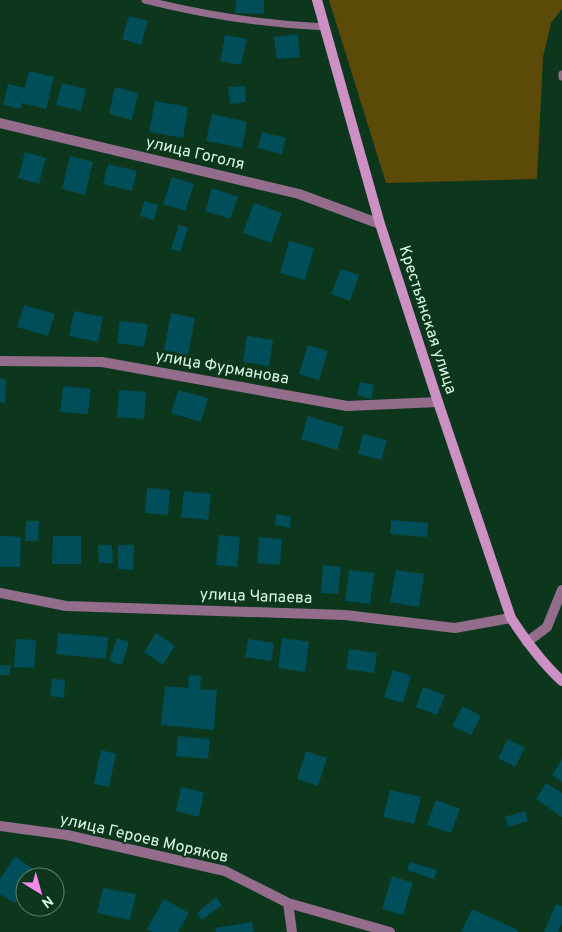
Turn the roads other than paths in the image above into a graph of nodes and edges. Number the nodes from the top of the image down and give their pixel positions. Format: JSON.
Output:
{"nodes":[{"id":1,"x":145,"y":0,"type":"edge"},
{"id":2,"x":317,"y":0,"type":"edge"},
{"id":3,"x":325,"y":27,"type":"junction"},
{"id":4,"x":0,"y":123,"type":"edge"},
{"id":5,"x":380,"y":224,"type":"junction"},
{"id":6,"x":0,"y":362,"type":"edge"},
{"id":7,"x":438,"y":402,"type":"junction"},
{"id":8,"x":562,"y":590,"type":"edge"},
{"id":9,"x":0,"y":593,"type":"edge"},
{"id":10,"x":511,"y":618,"type":"junction"},
{"id":11,"x":527,"y":642,"type":"junction"},
{"id":12,"x":562,"y":681,"type":"edge"},
{"id":13,"x":0,"y":826,"type":"edge"},
{"id":14,"x":288,"y":903,"type":"junction"},
{"id":15,"x":292,"y":932,"type":"edge"},
{"id":16,"x":390,"y":932,"type":"edge"}],
"edges":[{"from":1,"to":3,"type":"lane"},
{"from":2,"to":3,"type":"main road","name":"Крестьянская улица"},
{"from":3,"to":5,"type":"main road","name":"Крестьянская улица"},
{"from":4,"to":5,"type":"street","name":"улица Гоголя"},
{"from":5,"to":7,"type":"main road","name":"Крестьянская улица"},
{"from":6,"to":7,"type":"street","name":"улица Фурманова"},
{"from":7,"to":10,"type":"main road","name":"Крестьянская улица"},
{"from":8,"to":11,"type":"street"},
{"from":9,"to":10,"type":"street","name":"улица Чапаева"},
{"from":10,"to":11,"type":"main road","name":"Крестьянская улица"},
{"from":11,"to":12,"type":"main road"},
{"from":13,"to":14,"type":"street","name":"улица Героев Моряков"},
{"from":14,"to":15,"type":"street"},
{"from":14,"to":16,"type":"street","name":"улица Героев Моряков"}]}
